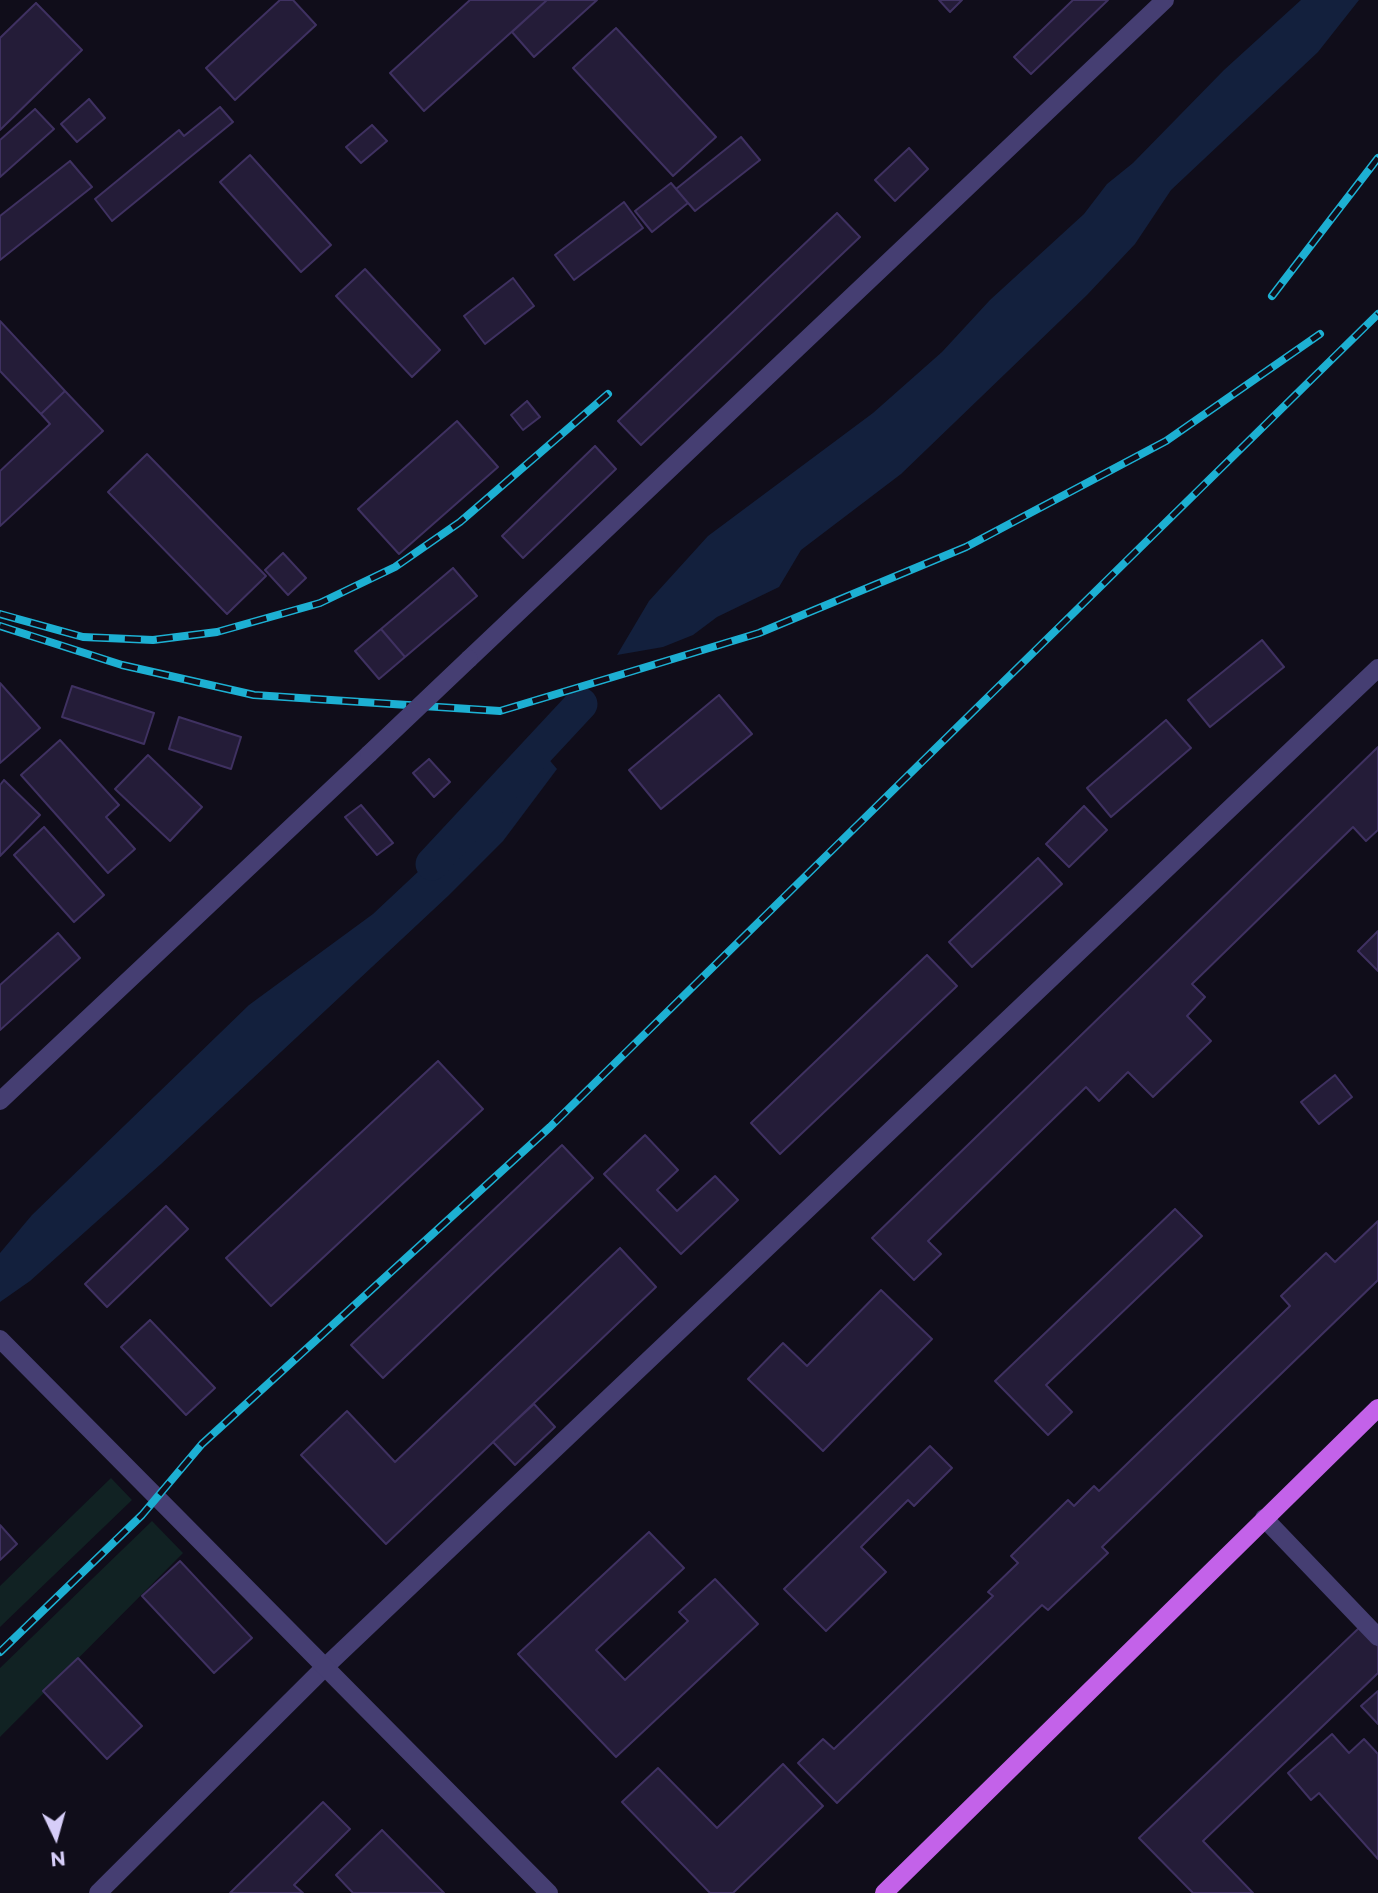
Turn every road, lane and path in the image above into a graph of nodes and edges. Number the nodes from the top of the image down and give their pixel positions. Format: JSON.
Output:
{"nodes":[{"id":1,"x":1164,"y":0,"type":"edge"},
{"id":2,"x":1378,"y":668,"type":"edge"},
{"id":3,"x":0,"y":1101,"type":"edge"},
{"id":4,"x":5,"y":1344,"type":"edge"},
{"id":5,"x":1378,"y":1408,"type":"edge"},
{"id":6,"x":1264,"y":1518,"type":"junction"},
{"id":7,"x":1378,"y":1637,"type":"edge"},
{"id":8,"x":325,"y":1667,"type":"junction"},
{"id":9,"x":98,"y":1893,"type":"edge"},
{"id":10,"x":549,"y":1893,"type":"edge"},
{"id":11,"x":884,"y":1893,"type":"edge"}],
"edges":[{"from":1,"to":3,"type":"street","bridge":true},
{"from":2,"to":8,"type":"street"},
{"from":4,"to":8,"type":"street"},
{"from":5,"to":6,"type":"main road"},
{"from":6,"to":7,"type":"street"},
{"from":6,"to":11,"type":"main road"},
{"from":8,"to":9,"type":"street"},
{"from":8,"to":10,"type":"street"}]}
